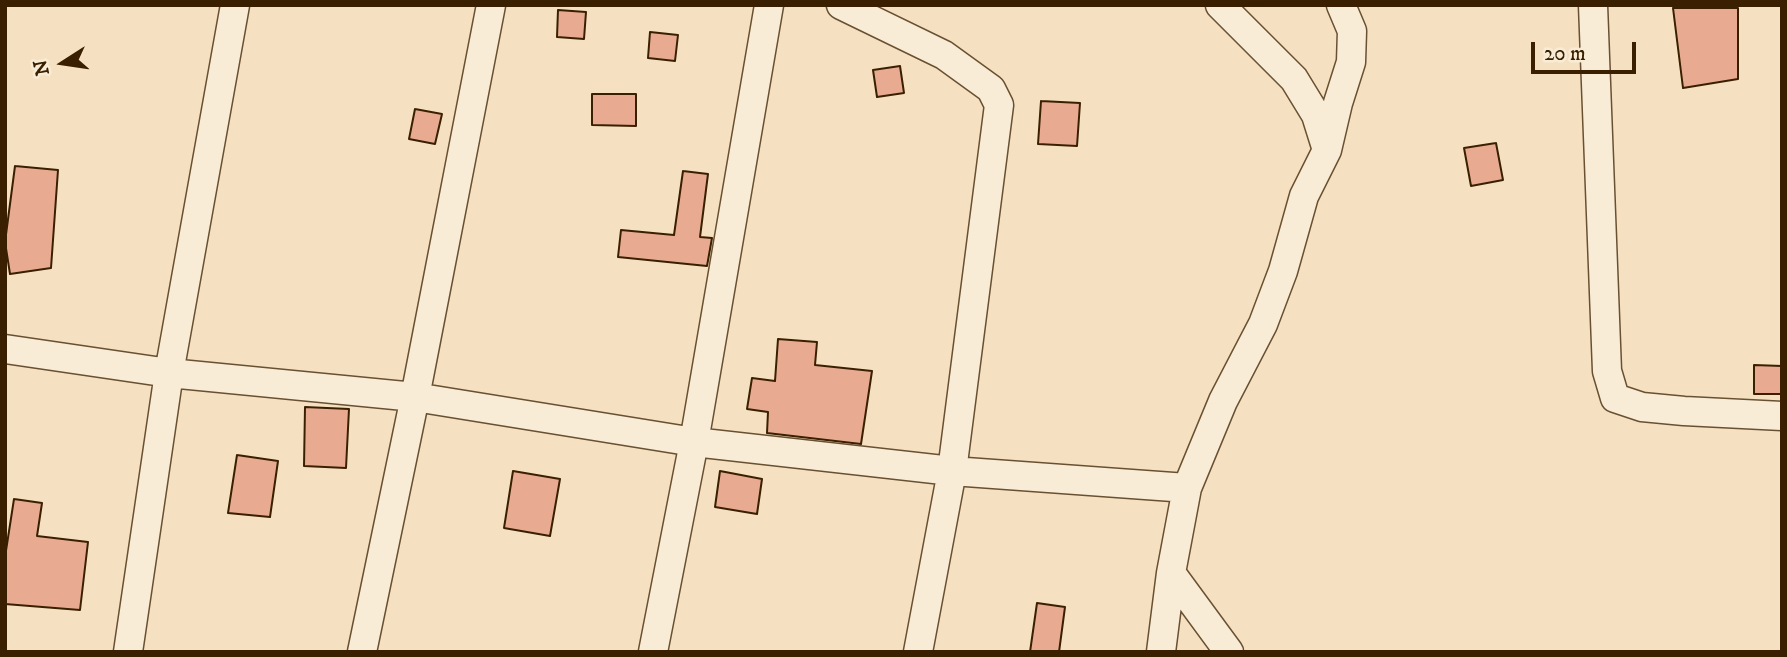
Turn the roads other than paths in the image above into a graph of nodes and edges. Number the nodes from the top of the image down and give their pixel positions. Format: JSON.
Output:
{"nodes":[{"id":1,"x":235,"y":5,"type":"edge"},
{"id":2,"x":491,"y":5,"type":"edge"},
{"id":3,"x":769,"y":5,"type":"edge"},
{"id":4,"x":842,"y":5,"type":"edge"},
{"id":5,"x":1220,"y":5,"type":"edge"},
{"id":6,"x":1341,"y":5,"type":"edge"},
{"id":7,"x":1593,"y":5,"type":"edge"},
{"id":8,"x":1327,"y":150,"type":"junction"},
{"id":9,"x":5,"y":349,"type":"edge"},
{"id":10,"x":169,"y":373,"type":"junction"},
{"id":11,"x":415,"y":397,"type":"junction"},
{"id":12,"x":1782,"y":416,"type":"edge"},
{"id":13,"x":694,"y":442,"type":"junction"},
{"id":14,"x":952,"y":471,"type":"junction"},
{"id":15,"x":1186,"y":488,"type":"junction"},
{"id":16,"x":1171,"y":573,"type":"junction"},
{"id":17,"x":128,"y":652,"type":"edge"},
{"id":18,"x":362,"y":652,"type":"edge"},
{"id":19,"x":653,"y":652,"type":"edge"},
{"id":20,"x":918,"y":652,"type":"edge"},
{"id":21,"x":1161,"y":652,"type":"edge"},
{"id":22,"x":1229,"y":652,"type":"edge"}],
"edges":[{"from":1,"to":10,"type":"street"},
{"from":2,"to":11,"type":"street"},
{"from":3,"to":13,"type":"street"},
{"from":4,"to":14,"type":"street"},
{"from":5,"to":8,"type":"street"},
{"from":6,"to":8,"type":"street"},
{"from":7,"to":12,"type":"street"},
{"from":8,"to":15,"type":"street"},
{"from":9,"to":10,"type":"street"},
{"from":10,"to":11,"type":"street"},
{"from":10,"to":17,"type":"street"},
{"from":11,"to":13,"type":"street"},
{"from":11,"to":18,"type":"street"},
{"from":13,"to":14,"type":"street"},
{"from":13,"to":19,"type":"street"},
{"from":14,"to":15,"type":"street"},
{"from":14,"to":20,"type":"street"},
{"from":15,"to":16,"type":"street"},
{"from":16,"to":21,"type":"street"},
{"from":16,"to":22,"type":"street"}]}
